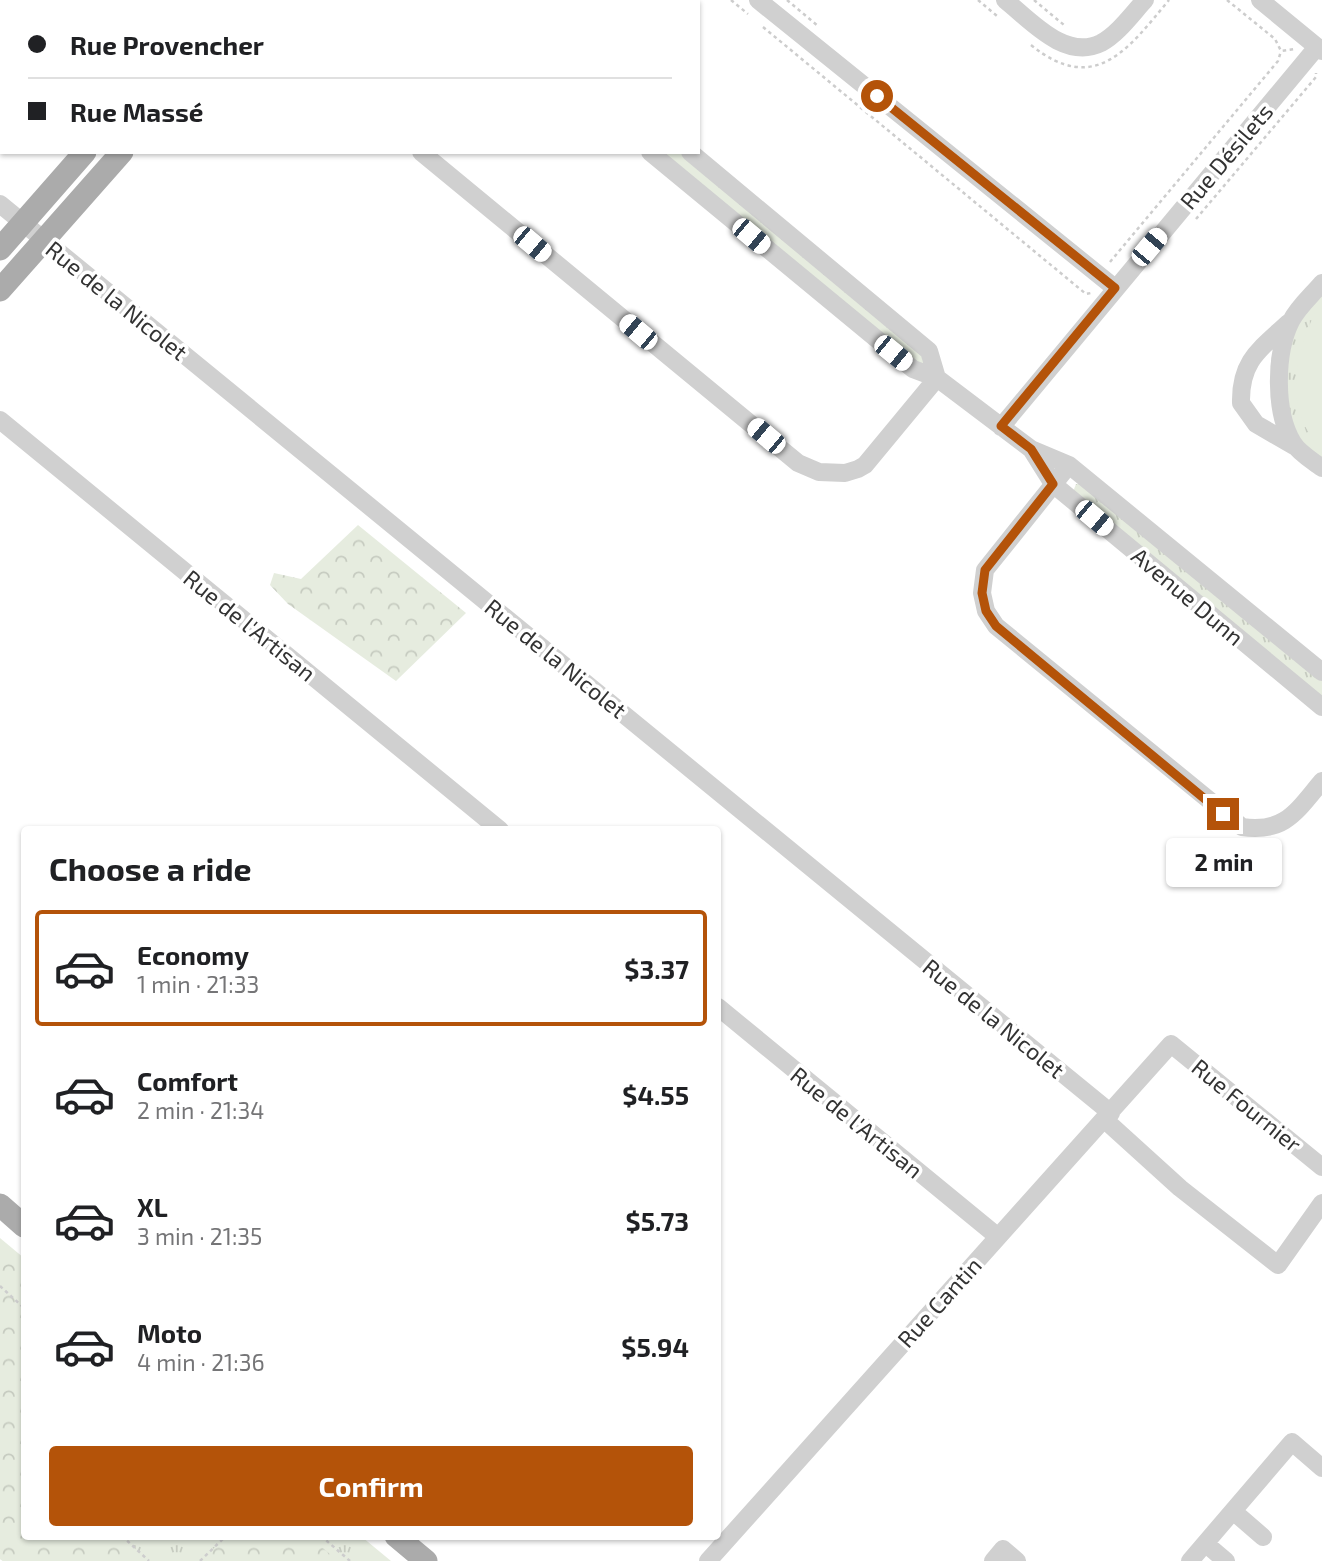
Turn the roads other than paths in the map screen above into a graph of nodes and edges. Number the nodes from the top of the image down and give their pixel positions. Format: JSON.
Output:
{"nodes":[{"id":1,"x":758,"y":0,"type":"edge"},
{"id":2,"x":1005,"y":0,"type":"edge"},
{"id":3,"x":1145,"y":0,"type":"edge"},
{"id":4,"x":1260,"y":0,"type":"edge"},
{"id":5,"x":1320,"y":49,"type":"edge"},
{"id":6,"x":83,"y":154,"type":"edge"},
{"id":7,"x":119,"y":154,"type":"edge"},
{"id":8,"x":423,"y":154,"type":"edge"},
{"id":9,"x":652,"y":154,"type":"edge"},
{"id":10,"x":693,"y":154,"type":"edge"},
{"id":11,"x":0,"y":204,"type":"edge"},
{"id":12,"x":23,"y":223,"type":"junction"},
{"id":13,"x":44,"y":240,"type":"junction"},
{"id":14,"x":0,"y":248,"type":"edge"},
{"id":15,"x":1322,"y":283,"type":"edge"},
{"id":16,"x":1115,"y":288,"type":"junction"},
{"id":17,"x":0,"y":290,"type":"edge"},
{"id":18,"x":1292,"y":319,"type":"junction"},
{"id":19,"x":937,"y":378,"type":"junction"},
{"id":20,"x":0,"y":420,"type":"edge"},
{"id":21,"x":1001,"y":426,"type":"junction"},
{"id":22,"x":1294,"y":446,"type":"junction"},
{"id":23,"x":1031,"y":449,"type":"junction"},
{"id":24,"x":1069,"y":465,"type":"junction"},
{"id":25,"x":1322,"y":468,"type":"edge"},
{"id":26,"x":1053,"y":484,"type":"junction"},
{"id":27,"x":1322,"y":672,"type":"edge"},
{"id":28,"x":1322,"y":707,"type":"edge"},
{"id":29,"x":1322,"y":781,"type":"edge"},
{"id":30,"x":495,"y":826,"type":"edge"},
{"id":31,"x":721,"y":1009,"type":"edge"},
{"id":32,"x":1171,"y":1044,"type":"joint"},
{"id":33,"x":1108,"y":1117,"type":"junction"},
{"id":34,"x":1322,"y":1167,"type":"edge"},
{"id":35,"x":1322,"y":1203,"type":"edge"},
{"id":36,"x":0,"y":1205,"type":"edge"},
{"id":37,"x":21,"y":1223,"type":"edge"},
{"id":38,"x":997,"y":1236,"type":"junction"},
{"id":39,"x":1322,"y":1468,"type":"edge"},
{"id":40,"x":1233,"y":1511,"type":"junction"},
{"id":41,"x":1263,"y":1537,"type":"dead end"},
{"id":42,"x":401,"y":1540,"type":"edge"},
{"id":43,"x":1206,"y":1544,"type":"junction"},
{"id":44,"x":426,"y":1561,"type":"edge"},
{"id":45,"x":708,"y":1561,"type":"edge"},
{"id":46,"x":993,"y":1561,"type":"edge"},
{"id":47,"x":1017,"y":1561,"type":"edge"},
{"id":48,"x":1191,"y":1561,"type":"edge"},
{"id":49,"x":1226,"y":1561,"type":"edge"}],
"edges":[{"from":1,"to":16,"type":"street"},
{"from":2,"to":3,"type":"street"},
{"from":4,"to":5,"type":"street"},
{"from":5,"to":16,"type":"street","name":"Rue Désilets"},
{"from":6,"to":12,"type":"main road"},
{"from":7,"to":13,"type":"main road"},
{"from":8,"to":19,"type":"street"},
{"from":9,"to":19,"type":"street","name":"Avenue Dunn"},
{"from":10,"to":19,"type":"street"},
{"from":11,"to":12,"type":"street","name":"Rue de la Nicolet"},
{"from":12,"to":13,"type":"street","name":"Rue de la Nicolet"},
{"from":12,"to":14,"type":"main road"},
{"from":13,"to":17,"type":"main road"},
{"from":13,"to":33,"type":"street","name":"Rue de la Nicolet"},
{"from":15,"to":18,"type":"street"},
{"from":16,"to":21,"type":"street","name":"Rue Désilets"},
{"from":18,"to":22,"type":"street"},
{"from":18,"to":22,"type":"street"},
{"from":19,"to":21,"type":"street","name":"Avenue Dunn"},
{"from":20,"to":30,"type":"street","name":"Rue de l'Artisan"},
{"from":21,"to":23,"type":"street","name":"Avenue Dunn"},
{"from":22,"to":25,"type":"street"},
{"from":23,"to":24,"type":"street","name":"Avenue Dunn"},
{"from":23,"to":26,"type":"street","name":"Avenue Dunn"},
{"from":24,"to":26,"type":"street"},
{"from":24,"to":27,"type":"street","name":"Avenue Dunn"},
{"from":26,"to":28,"type":"street","name":"Avenue Dunn"},
{"from":26,"to":29,"type":"street"},
{"from":31,"to":38,"type":"street","name":"Rue de l'Artisan"},
{"from":32,"to":33,"type":"street","name":"Rue Cantin"},
{"from":32,"to":34,"type":"street","name":"Rue Fournier"},
{"from":33,"to":35,"type":"street","name":"Rue de la Nicolet"},
{"from":33,"to":38,"type":"street","name":"Rue Cantin"},
{"from":36,"to":37,"type":"main road"},
{"from":38,"to":45,"type":"street","name":"Rue Cantin"},
{"from":39,"to":40,"type":"street"},
{"from":40,"to":41,"type":"street"},
{"from":40,"to":43,"type":"street"},
{"from":42,"to":44,"type":"main road"},
{"from":43,"to":48,"type":"street"},
{"from":43,"to":49,"type":"street"},
{"from":46,"to":47,"type":"street"}]}
